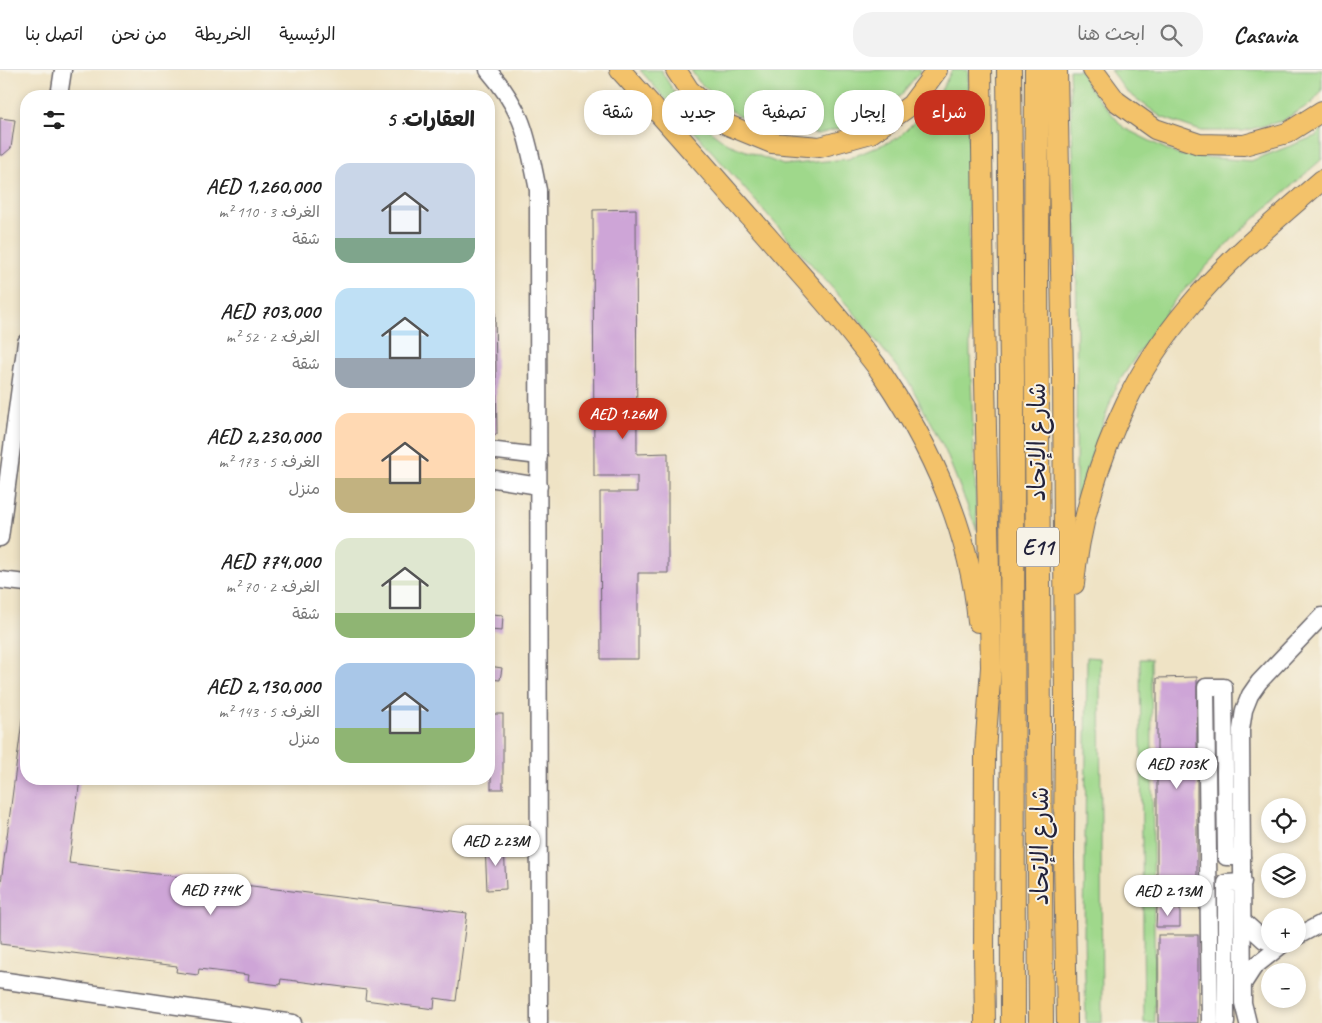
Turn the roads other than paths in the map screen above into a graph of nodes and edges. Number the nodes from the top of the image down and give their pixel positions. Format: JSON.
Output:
{"nodes":[{"id":1,"x":63,"y":70,"type":"edge"},
{"id":2,"x":488,"y":70,"type":"edge"},
{"id":3,"x":620,"y":70,"type":"edge"},
{"id":4,"x":676,"y":70,"type":"edge"},
{"id":5,"x":938,"y":70,"type":"edge"},
{"id":6,"x":981,"y":70,"type":"edge"},
{"id":7,"x":1009,"y":70,"type":"edge"},
{"id":8,"x":1036,"y":70,"type":"edge"},
{"id":9,"x":1057,"y":70,"type":"edge"},
{"id":10,"x":1094,"y":70,"type":"edge"},
{"id":11,"x":60,"y":90,"type":"edge"},
{"id":12,"x":1322,"y":111,"type":"edge"},
{"id":13,"x":1322,"y":180,"type":"edge"},
{"id":14,"x":20,"y":408,"type":"edge"},
{"id":15,"x":495,"y":451,"type":"edge"},
{"id":16,"x":539,"y":456,"type":"junction"},
{"id":17,"x":495,"y":479,"type":"edge"},
{"id":18,"x":539,"y":486,"type":"junction"},
{"id":19,"x":0,"y":538,"type":"edge"},
{"id":20,"x":0,"y":580,"type":"edge"},
{"id":21,"x":20,"y":582,"type":"edge"},
{"id":22,"x":1322,"y":616,"type":"edge"},
{"id":23,"x":1065,"y":708,"type":"junction"},
{"id":24,"x":985,"y":752,"type":"junction"},
{"id":25,"x":1242,"y":857,"type":"junction"},
{"id":26,"x":1242,"y":882,"type":"junction"},
{"id":27,"x":1243,"y":922,"type":"junction"},
{"id":28,"x":1322,"y":923,"type":"edge"},
{"id":29,"x":1306,"y":932,"type":"edge"},
{"id":30,"x":1261,"y":937,"type":"edge"},
{"id":31,"x":1268,"y":953,"type":"edge"},
{"id":32,"x":0,"y":980,"type":"edge"},
{"id":33,"x":1243,"y":984,"type":"junction"},
{"id":34,"x":294,"y":1023,"type":"edge"},
{"id":35,"x":539,"y":1023,"type":"edge"},
{"id":36,"x":985,"y":1023,"type":"edge"},
{"id":37,"x":1012,"y":1023,"type":"edge"},
{"id":38,"x":1042,"y":1023,"type":"edge"},
{"id":39,"x":1067,"y":1023,"type":"edge"},
{"id":40,"x":1210,"y":1023,"type":"edge"},
{"id":41,"x":1226,"y":1023,"type":"edge"},
{"id":42,"x":1248,"y":1023,"type":"edge"}],
"edges":[{"from":1,"to":11,"type":"street"},
{"from":2,"to":16,"type":"street"},
{"from":3,"to":24,"type":"main road"},
{"from":4,"to":5,"type":"main road"},
{"from":6,"to":24,"type":"main road"},
{"from":7,"to":37,"type":"highway","name":"شارع الإتحاد","number":"E11"},
{"from":8,"to":38,"type":"highway","name":"شارع الإتحاد","number":"E11"},
{"from":9,"to":23,"type":"main road"},
{"from":10,"to":12,"type":"main road"},
{"from":13,"to":23,"type":"main road"},
{"from":14,"to":19,"type":"street"},
{"from":15,"to":16,"type":"street"},
{"from":16,"to":18,"type":"street"},
{"from":17,"to":18,"type":"street"},
{"from":18,"to":35,"type":"street"},
{"from":20,"to":21,"type":"street"},
{"from":22,"to":25,"type":"street"},
{"from":23,"to":39,"type":"main road"},
{"from":24,"to":36,"type":"main road"},
{"from":25,"to":26,"type":"street"},
{"from":25,"to":40,"type":"street"},
{"from":26,"to":27,"type":"street"},
{"from":26,"to":41,"type":"street"},
{"from":27,"to":30,"type":"street"},
{"from":27,"to":33,"type":"street"},
{"from":28,"to":29,"type":"street"},
{"from":31,"to":33,"type":"street"},
{"from":32,"to":34,"type":"street"},
{"from":33,"to":42,"type":"street"}]}
